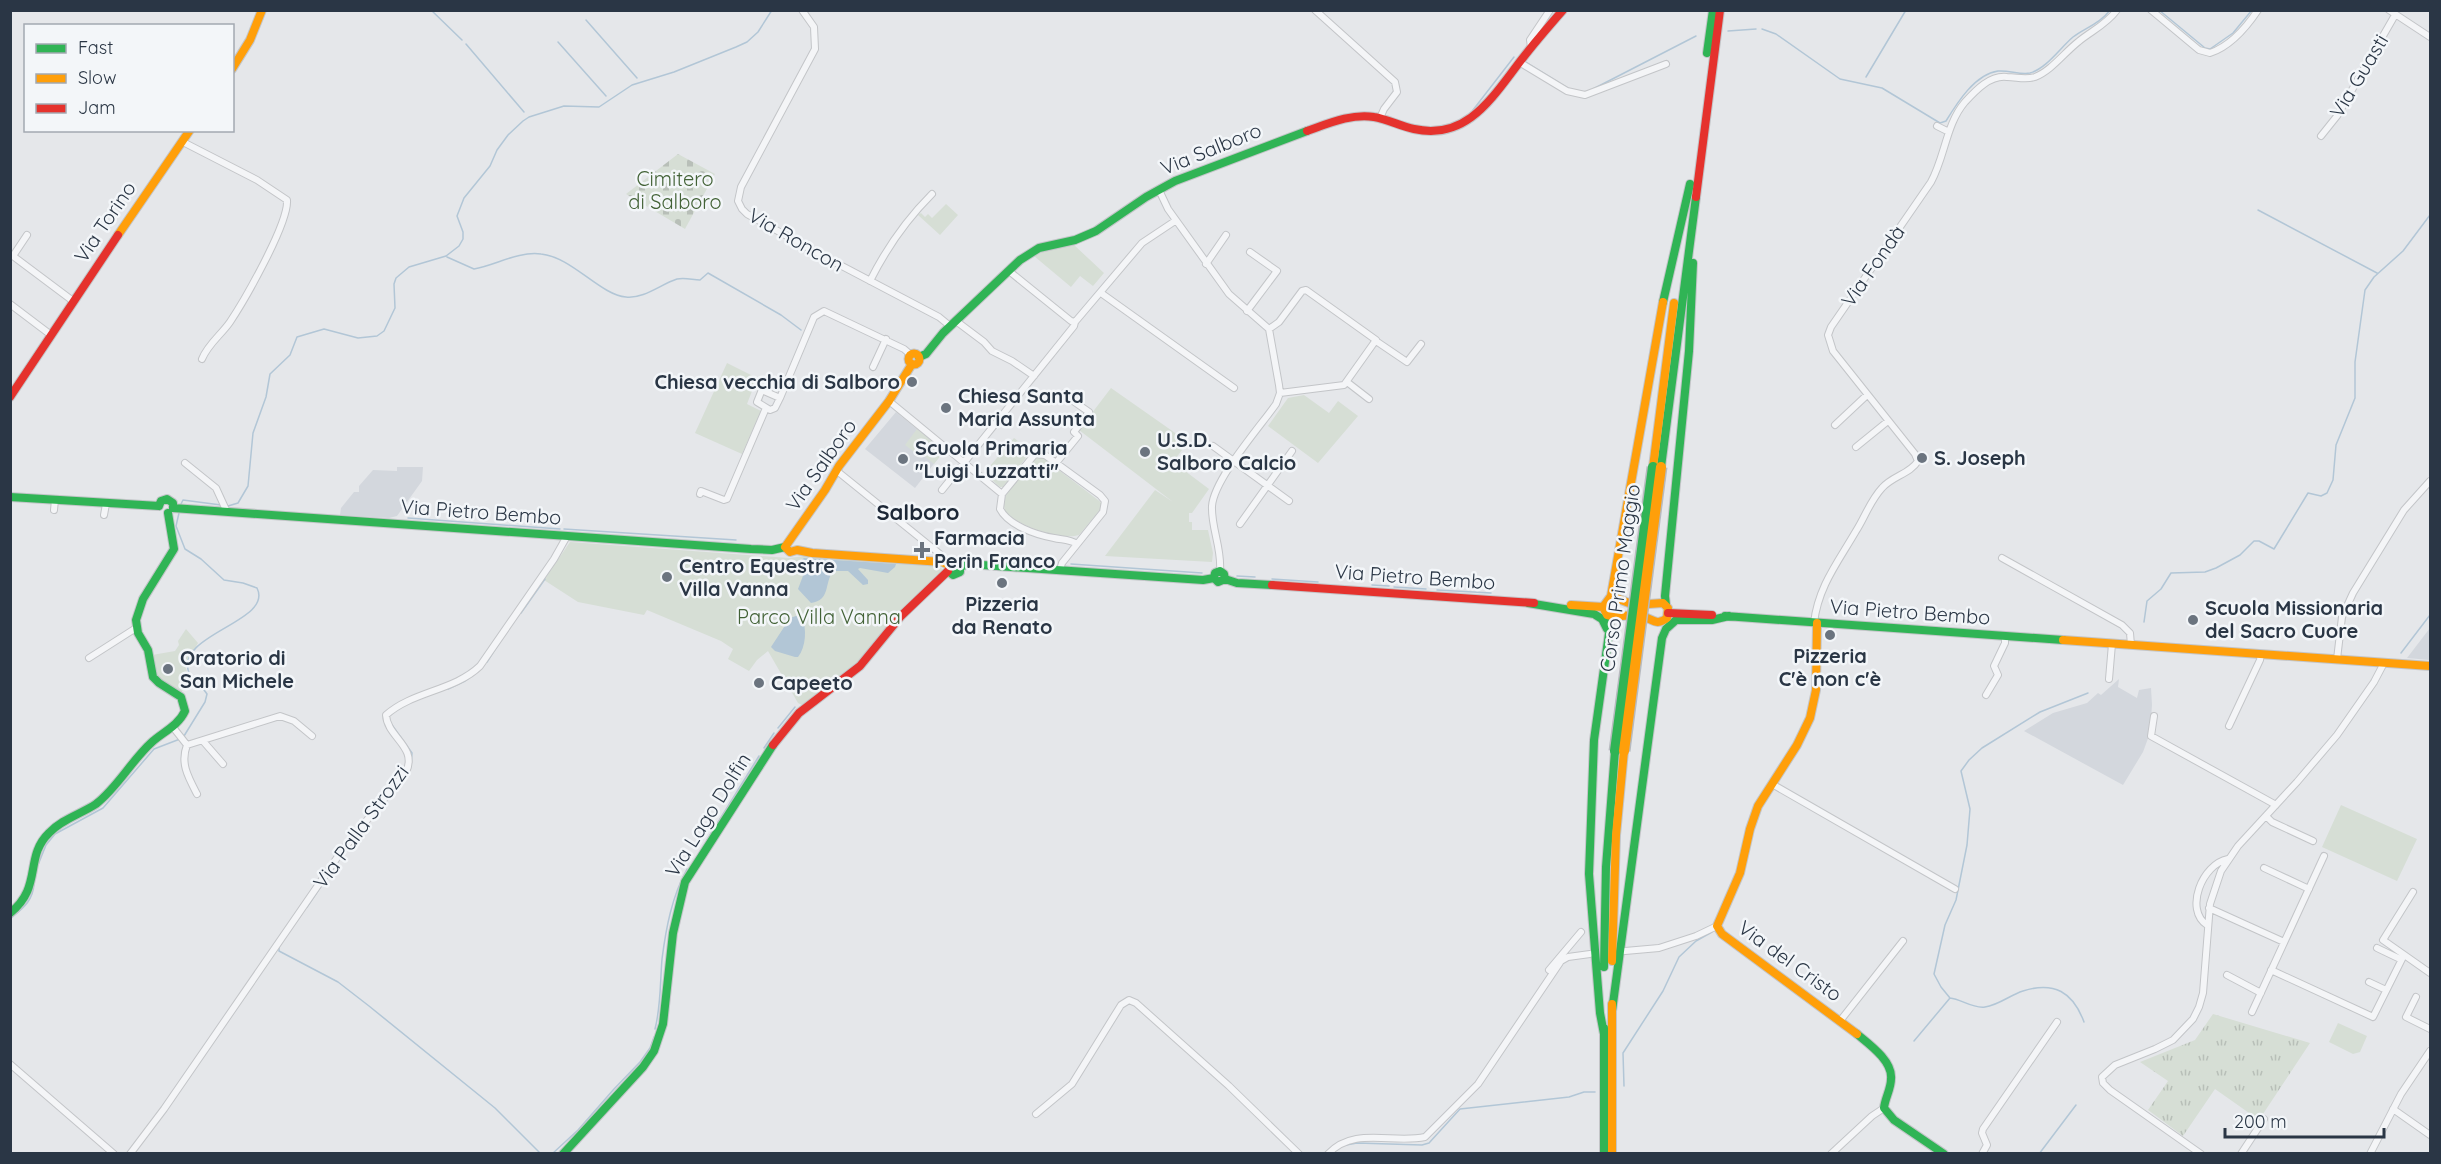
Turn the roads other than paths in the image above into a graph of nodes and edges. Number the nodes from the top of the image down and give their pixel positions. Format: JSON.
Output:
{"nodes":[{"id":1,"x":262,"y":10,"type":"edge"},
{"id":2,"x":802,"y":10,"type":"edge"},
{"id":3,"x":1315,"y":10,"type":"edge"},
{"id":4,"x":1550,"y":10,"type":"edge"},
{"id":5,"x":1563,"y":10,"type":"edge"},
{"id":6,"x":1713,"y":10,"type":"edge"},
{"id":7,"x":1720,"y":10,"type":"edge"},
{"id":8,"x":2117,"y":10,"type":"edge"},
{"id":9,"x":2151,"y":10,"type":"edge"},
{"id":10,"x":2258,"y":10,"type":"edge"},
{"id":11,"x":2389,"y":10,"type":"edge"},
{"id":12,"x":2395,"y":15,"type":"junction"},
{"id":13,"x":2430,"y":37,"type":"edge"},
{"id":14,"x":1531,"y":47,"type":"junction"},
{"id":15,"x":1519,"y":62,"type":"junction"},
{"id":16,"x":1666,"y":64,"type":"dead end"},
{"id":17,"x":234,"y":66,"type":"edge"},
{"id":18,"x":1380,"y":118,"type":"junction"},
{"id":19,"x":1937,"y":126,"type":"dead end"},
{"id":20,"x":189,"y":132,"type":"edge"},
{"id":21,"x":1949,"y":132,"type":"junction"},
{"id":22,"x":2321,"y":135,"type":"dead end"},
{"id":23,"x":183,"y":142,"type":"junction"},
{"id":24,"x":1693,"y":186,"type":"junction"},
{"id":25,"x":1159,"y":189,"type":"junction"},
{"id":26,"x":932,"y":194,"type":"dead end"},
{"id":27,"x":1175,"y":221,"type":"junction"},
{"id":28,"x":27,"y":235,"type":"dead end"},
{"id":29,"x":1226,"y":235,"type":"dead end"},
{"id":30,"x":1250,"y":252,"type":"dead end"},
{"id":31,"x":1206,"y":264,"type":"junction"},
{"id":32,"x":1009,"y":271,"type":"junction"},
{"id":33,"x":870,"y":281,"type":"junction"},
{"id":34,"x":1101,"y":293,"type":"junction"},
{"id":35,"x":73,"y":301,"type":"junction"},
{"id":36,"x":10,"y":304,"type":"edge"},
{"id":37,"x":1247,"y":311,"type":"junction"},
{"id":38,"x":1075,"y":322,"type":"junction"},
{"id":39,"x":953,"y":323,"type":"junction"},
{"id":40,"x":1269,"y":330,"type":"junction"},
{"id":41,"x":51,"y":335,"type":"junction"},
{"id":42,"x":886,"y":339,"type":"junction"},
{"id":43,"x":1376,"y":341,"type":"junction"},
{"id":44,"x":1421,"y":344,"type":"dead end"},
{"id":45,"x":202,"y":359,"type":"dead end"},
{"id":46,"x":914,"y":359,"type":"junction"},
{"id":47,"x":873,"y":367,"type":"dead end"},
{"id":48,"x":1034,"y":376,"type":"junction"},
{"id":49,"x":1347,"y":382,"type":"junction"},
{"id":50,"x":1234,"y":388,"type":"dead end"},
{"id":51,"x":1280,"y":393,"type":"junction"},
{"id":52,"x":1063,"y":394,"type":"dead end"},
{"id":53,"x":1867,"y":395,"type":"junction"},
{"id":54,"x":10,"y":397,"type":"edge"},
{"id":55,"x":780,"y":398,"type":"junction"},
{"id":56,"x":1369,"y":399,"type":"dead end"},
{"id":57,"x":889,"y":401,"type":"junction"},
{"id":58,"x":766,"y":408,"type":"junction"},
{"id":59,"x":1888,"y":421,"type":"junction"},
{"id":60,"x":1835,"y":425,"type":"dead end"},
{"id":61,"x":1213,"y":446,"type":"dead end"},
{"id":62,"x":1856,"y":447,"type":"dead end"},
{"id":63,"x":1292,"y":450,"type":"dead end"},
{"id":64,"x":1235,"y":461,"type":"junction"},
{"id":65,"x":964,"y":462,"type":"junction"},
{"id":66,"x":185,"y":463,"type":"dead end"},
{"id":67,"x":1056,"y":463,"type":"junction"},
{"id":68,"x":837,"y":471,"type":"junction"},
{"id":69,"x":2430,"y":480,"type":"edge"},
{"id":70,"x":1268,"y":485,"type":"junction"},
{"id":71,"x":942,"y":490,"type":"dead end"},
{"id":72,"x":700,"y":494,"type":"dead end"},
{"id":73,"x":1002,"y":494,"type":"junction"},
{"id":74,"x":10,"y":497,"type":"edge"},
{"id":75,"x":1289,"y":501,"type":"dead end"},
{"id":76,"x":225,"y":507,"type":"junction"},
{"id":77,"x":167,"y":509,"type":"junction"},
{"id":78,"x":1240,"y":524,"type":"dead end"},
{"id":79,"x":567,"y":536,"type":"junction"},
{"id":80,"x":1077,"y":544,"type":"junction"},
{"id":81,"x":793,"y":545,"type":"junction"},
{"id":82,"x":2002,"y":558,"type":"dead end"},
{"id":83,"x":950,"y":566,"type":"junction"},
{"id":84,"x":1059,"y":570,"type":"junction"},
{"id":85,"x":1220,"y":576,"type":"junction"},
{"id":86,"x":1611,"y":596,"type":"junction"},
{"id":87,"x":1528,"y":603,"type":"junction"},
{"id":88,"x":1605,"y":611,"type":"junction"},
{"id":89,"x":1665,"y":614,"type":"junction"},
{"id":90,"x":1729,"y":616,"type":"junction"},
{"id":91,"x":1815,"y":623,"type":"junction"},
{"id":92,"x":136,"y":628,"type":"junction"},
{"id":93,"x":1608,"y":632,"type":"junction"},
{"id":94,"x":2005,"y":637,"type":"junction"},
{"id":95,"x":1662,"y":638,"type":"junction"},
{"id":96,"x":2112,"y":644,"type":"junction"},
{"id":97,"x":2131,"y":645,"type":"junction"},
{"id":98,"x":2261,"y":654,"type":"junction"},
{"id":99,"x":89,"y":658,"type":"dead end"},
{"id":100,"x":2337,"y":659,"type":"junction"},
{"id":101,"x":2384,"y":663,"type":"junction"},
{"id":102,"x":2430,"y":666,"type":"edge"},
{"id":103,"x":2109,"y":679,"type":"dead end"},
{"id":104,"x":1986,"y":695,"type":"dead end"},
{"id":105,"x":2154,"y":716,"type":"dead end"},
{"id":106,"x":2229,"y":726,"type":"dead end"},
{"id":107,"x":174,"y":728,"type":"junction"},
{"id":108,"x":312,"y":736,"type":"dead end"},
{"id":109,"x":203,"y":741,"type":"junction"},
{"id":110,"x":185,"y":743,"type":"junction"},
{"id":111,"x":1620,"y":751,"type":"junction"},
{"id":112,"x":223,"y":764,"type":"dead end"},
{"id":113,"x":1772,"y":784,"type":"junction"},
{"id":114,"x":196,"y":794,"type":"dead end"},
{"id":115,"x":2276,"y":805,"type":"junction"},
{"id":116,"x":2266,"y":816,"type":"junction"},
{"id":117,"x":2313,"y":841,"type":"dead end"},
{"id":118,"x":2324,"y":856,"type":"dead end"},
{"id":119,"x":2228,"y":859,"type":"junction"},
{"id":120,"x":2264,"y":868,"type":"dead end"},
{"id":121,"x":1955,"y":889,"type":"dead end"},
{"id":122,"x":2309,"y":889,"type":"junction"},
{"id":123,"x":2413,"y":892,"type":"dead end"},
{"id":124,"x":2209,"y":908,"type":"junction"},
{"id":125,"x":10,"y":913,"type":"edge"},
{"id":126,"x":2207,"y":925,"type":"junction"},
{"id":127,"x":1717,"y":926,"type":"junction"},
{"id":128,"x":1581,"y":932,"type":"dead end"},
{"id":129,"x":1903,"y":941,"type":"dead end"},
{"id":130,"x":2284,"y":942,"type":"junction"},
{"id":131,"x":2378,"y":948,"type":"dead end"},
{"id":132,"x":1625,"y":951,"type":"dead end"},
{"id":133,"x":1590,"y":954,"type":"dead end"},
{"id":134,"x":2402,"y":957,"type":"junction"},
{"id":135,"x":2271,"y":970,"type":"junction"},
{"id":136,"x":2430,"y":973,"type":"edge"},
{"id":137,"x":2227,"y":975,"type":"dead end"},
{"id":138,"x":2369,"y":982,"type":"dead end"},
{"id":139,"x":2386,"y":990,"type":"junction"},
{"id":140,"x":2260,"y":993,"type":"junction"},
{"id":141,"x":2416,"y":997,"type":"dead end"},
{"id":142,"x":1528,"y":1010,"type":"junction"},
{"id":143,"x":1612,"y":1011,"type":"junction"},
{"id":144,"x":2252,"y":1011,"type":"dead end"},
{"id":145,"x":1840,"y":1021,"type":"junction"},
{"id":146,"x":2056,"y":1022,"type":"dead end"},
{"id":147,"x":2430,"y":1029,"type":"edge"},
{"id":148,"x":1604,"y":1034,"type":"junction"},
{"id":149,"x":2430,"y":1051,"type":"edge"},
{"id":150,"x":10,"y":1064,"type":"edge"},
{"id":151,"x":1884,"y":1108,"type":"junction"},
{"id":152,"x":2393,"y":1108,"type":"junction"},
{"id":153,"x":1036,"y":1114,"type":"dead end"},
{"id":154,"x":2264,"y":1119,"type":"dead end"},
{"id":155,"x":2430,"y":1135,"type":"edge"},
{"id":156,"x":114,"y":1154,"type":"edge"},
{"id":157,"x":130,"y":1154,"type":"edge"},
{"id":158,"x":563,"y":1154,"type":"edge"},
{"id":159,"x":1299,"y":1154,"type":"edge"},
{"id":160,"x":1328,"y":1154,"type":"edge"},
{"id":161,"x":1604,"y":1154,"type":"edge"},
{"id":162,"x":1612,"y":1154,"type":"edge"},
{"id":163,"x":1832,"y":1154,"type":"edge"},
{"id":164,"x":1944,"y":1154,"type":"edge"},
{"id":165,"x":1982,"y":1154,"type":"edge"},
{"id":166,"x":2201,"y":1154,"type":"edge"},
{"id":167,"x":2241,"y":1154,"type":"edge"},
{"id":168,"x":2370,"y":1154,"type":"edge"}],
"edges":[{"from":1,"to":17,"type":"main road"},
{"from":2,"to":33,"type":"street","name":"Via Roncon"},
{"from":3,"to":18,"type":"street"},
{"from":4,"to":14,"type":"street","name":"Via Salboro"},
{"from":5,"to":14,"type":"main road","name":"Via Salboro"},
{"from":6,"to":24,"type":"main road","name":"Corso Primo Maggio"},
{"from":7,"to":24,"type":"main road","name":"Corso Primo Maggio"},
{"from":8,"to":21,"type":"street"},
{"from":9,"to":10,"type":"street"},
{"from":11,"to":12,"type":"street","name":"Via Guasti"},
{"from":12,"to":13,"type":"street","name":"Via Guasti"},
{"from":12,"to":22,"type":"street","name":"Via Guasti"},
{"from":14,"to":15,"type":"main road","name":"Via Salboro"},
{"from":15,"to":16,"type":"street"},
{"from":15,"to":18,"type":"main road","name":"Via Salboro"},
{"from":18,"to":25,"type":"main road","name":"Via Salboro"},
{"from":19,"to":21,"type":"street"},
{"from":20,"to":23,"type":"main road","name":"Via Torino"},
{"from":21,"to":53,"type":"street","name":"Via Fondà"},
{"from":23,"to":35,"type":"main road","name":"Via Torino"},
{"from":23,"to":45,"type":"street"},
{"from":24,"to":86,"type":"main road"},
{"from":24,"to":89,"type":"main road"},
{"from":24,"to":111,"type":"main road","name":"Corso Primo Maggio","bridge":true},
{"from":25,"to":27,"type":"street"},
{"from":25,"to":32,"type":"main road","name":"Via Salboro"},
{"from":26,"to":33,"type":"street"},
{"from":27,"to":31,"type":"street"},
{"from":27,"to":34,"type":"street"},
{"from":28,"to":35,"type":"street"},
{"from":29,"to":31,"type":"street"},
{"from":30,"to":37,"type":"street"},
{"from":31,"to":37,"type":"street"},
{"from":32,"to":38,"type":"street"},
{"from":32,"to":39,"type":"main road","name":"Via Salboro"},
{"from":33,"to":39,"type":"street","name":"Via Roncon"},
{"from":34,"to":38,"type":"street"},
{"from":34,"to":50,"type":"street"},
{"from":35,"to":41,"type":"main road","name":"Via Torino"},
{"from":36,"to":41,"type":"street"},
{"from":37,"to":40,"type":"street"},
{"from":38,"to":48,"type":"street"},
{"from":39,"to":46,"type":"main road","name":"Via Salboro"},
{"from":39,"to":48,"type":"street","name":"Via Roncon"},
{"from":40,"to":43,"type":"street"},
{"from":40,"to":51,"type":"street"},
{"from":41,"to":54,"type":"main road","name":"Via Torino"},
{"from":42,"to":46,"type":"street"},
{"from":42,"to":47,"type":"street"},
{"from":42,"to":55,"type":"street"},
{"from":43,"to":44,"type":"street"},
{"from":43,"to":49,"type":"street"},
{"from":46,"to":57,"type":"main road","name":"Via Salboro"},
{"from":48,"to":65,"type":"street"},
{"from":49,"to":51,"type":"street"},
{"from":49,"to":56,"type":"street"},
{"from":51,"to":64,"type":"street"},
{"from":52,"to":67,"type":"street"},
{"from":53,"to":59,"type":"street","name":"Via Fondà"},
{"from":53,"to":60,"type":"street"},
{"from":55,"to":58,"type":"street"},
{"from":55,"to":58,"type":"street"},
{"from":57,"to":65,"type":"street"},
{"from":57,"to":68,"type":"main road","name":"Via Salboro"},
{"from":58,"to":72,"type":"street"},
{"from":59,"to":62,"type":"street"},
{"from":59,"to":91,"type":"street","name":"Via Fondà"},
{"from":61,"to":64,"type":"street"},
{"from":63,"to":70,"type":"street"},
{"from":64,"to":70,"type":"street"},
{"from":64,"to":85,"type":"street"},
{"from":65,"to":71,"type":"street"},
{"from":65,"to":73,"type":"street"},
{"from":66,"to":76,"type":"street"},
{"from":67,"to":73,"type":"street"},
{"from":67,"to":80,"type":"street"},
{"from":68,"to":81,"type":"main road","name":"Via Salboro"},
{"from":68,"to":83,"type":"street"},
{"from":69,"to":100,"type":"street"},
{"from":70,"to":75,"type":"street"},
{"from":70,"to":78,"type":"street"},
{"from":73,"to":80,"type":"street"},
{"from":74,"to":77,"type":"main road","name":"Via Pietro Bembo"},
{"from":76,"to":77,"type":"main road","name":"Via Pietro Bembo"},
{"from":76,"to":79,"type":"main road","name":"Via Pietro Bembo"},
{"from":77,"to":92,"type":"main road"},
{"from":79,"to":81,"type":"main road","name":"Via Pietro Bembo"},
{"from":79,"to":157,"type":"street","name":"Via Palla Strozzi"},
{"from":80,"to":84,"type":"street"},
{"from":81,"to":83,"type":"main road","name":"Via Pietro Bembo"},
{"from":82,"to":97,"type":"street"},
{"from":83,"to":84,"type":"main road","name":"Via Pietro Bembo"},
{"from":83,"to":158,"type":"main road","name":"Via Lago Dolfin"},
{"from":84,"to":85,"type":"main road","name":"Via Pietro Bembo"},
{"from":85,"to":87,"type":"main road","name":"Via Pietro Bembo"},
{"from":86,"to":88,"type":"main road"},
{"from":86,"to":89,"type":"main road","name":"Via Pietro Bembo"},
{"from":87,"to":88,"type":"main road","name":"Via Pietro Bembo"},
{"from":87,"to":93,"type":"main road"},
{"from":88,"to":89,"type":"main road","name":"Via Pietro Bembo"},
{"from":88,"to":93,"type":"main road"},
{"from":89,"to":90,"type":"main road","name":"Via Pietro Bembo"},
{"from":89,"to":95,"type":"main road"},
{"from":90,"to":91,"type":"main road","name":"Via Pietro Bembo"},
{"from":90,"to":95,"type":"main road"},
{"from":91,"to":94,"type":"main road","name":"Via Pietro Bembo"},
{"from":91,"to":113,"type":"main road","name":"Via del Cristo"},
{"from":92,"to":99,"type":"street"},
{"from":92,"to":107,"type":"main road"},
{"from":93,"to":148,"type":"main road"},
{"from":94,"to":96,"type":"main road","name":"Via Pietro Bembo"},
{"from":94,"to":104,"type":"street","name":"Via Pietro Bembo"},
{"from":95,"to":143,"type":"main road"},
{"from":96,"to":97,"type":"main road","name":"Via Pietro Bembo"},
{"from":96,"to":103,"type":"street"},
{"from":97,"to":98,"type":"main road","name":"Via Pietro Bembo"},
{"from":98,"to":100,"type":"main road","name":"Via Pietro Bembo"},
{"from":98,"to":106,"type":"street"},
{"from":100,"to":101,"type":"main road","name":"Via Pietro Bembo"},
{"from":101,"to":102,"type":"main road","name":"Via Pietro Bembo"},
{"from":101,"to":115,"type":"street"},
{"from":105,"to":115,"type":"street"},
{"from":107,"to":110,"type":"street"},
{"from":107,"to":125,"type":"main road"},
{"from":108,"to":109,"type":"street"},
{"from":109,"to":110,"type":"street"},
{"from":109,"to":112,"type":"street"},
{"from":110,"to":114,"type":"street"},
{"from":111,"to":143,"type":"main road","name":"Corso Primo Maggio"},
{"from":111,"to":148,"type":"main road","name":"Corso Primo Maggio"},
{"from":113,"to":121,"type":"street"},
{"from":113,"to":127,"type":"main road","name":"Via del Cristo"},
{"from":115,"to":116,"type":"street"},
{"from":116,"to":117,"type":"street"},
{"from":116,"to":119,"type":"street"},
{"from":118,"to":122,"type":"street"},
{"from":119,"to":124,"type":"street"},
{"from":119,"to":126,"type":"street"},
{"from":120,"to":122,"type":"street"},
{"from":122,"to":130,"type":"street"},
{"from":123,"to":134,"type":"street"},
{"from":124,"to":126,"type":"street"},
{"from":124,"to":130,"type":"street"},
{"from":126,"to":166,"type":"street"},
{"from":127,"to":132,"type":"street"},
{"from":127,"to":145,"type":"main road","name":"Via del Cristo"},
{"from":128,"to":142,"type":"street"},
{"from":129,"to":145,"type":"street"},
{"from":130,"to":135,"type":"street"},
{"from":131,"to":134,"type":"street"},
{"from":133,"to":142,"type":"street"},
{"from":134,"to":136,"type":"street"},
{"from":134,"to":139,"type":"street"},
{"from":135,"to":139,"type":"street"},
{"from":135,"to":140,"type":"street"},
{"from":137,"to":140,"type":"street"},
{"from":138,"to":139,"type":"street"},
{"from":140,"to":144,"type":"street"},
{"from":141,"to":147,"type":"street"},
{"from":142,"to":160,"type":"street"},
{"from":143,"to":162,"type":"main road","name":"Corso Primo Maggio"},
{"from":145,"to":151,"type":"main road","name":"Via del Cristo"},
{"from":146,"to":165,"type":"street"},
{"from":148,"to":161,"type":"main road","name":"Corso Primo Maggio"},
{"from":149,"to":152,"type":"street"},
{"from":150,"to":156,"type":"street"},
{"from":151,"to":163,"type":"street"},
{"from":151,"to":164,"type":"main road"},
{"from":152,"to":155,"type":"street"},
{"from":152,"to":168,"type":"street"},
{"from":153,"to":159,"type":"street"},
{"from":154,"to":167,"type":"street"}]}
